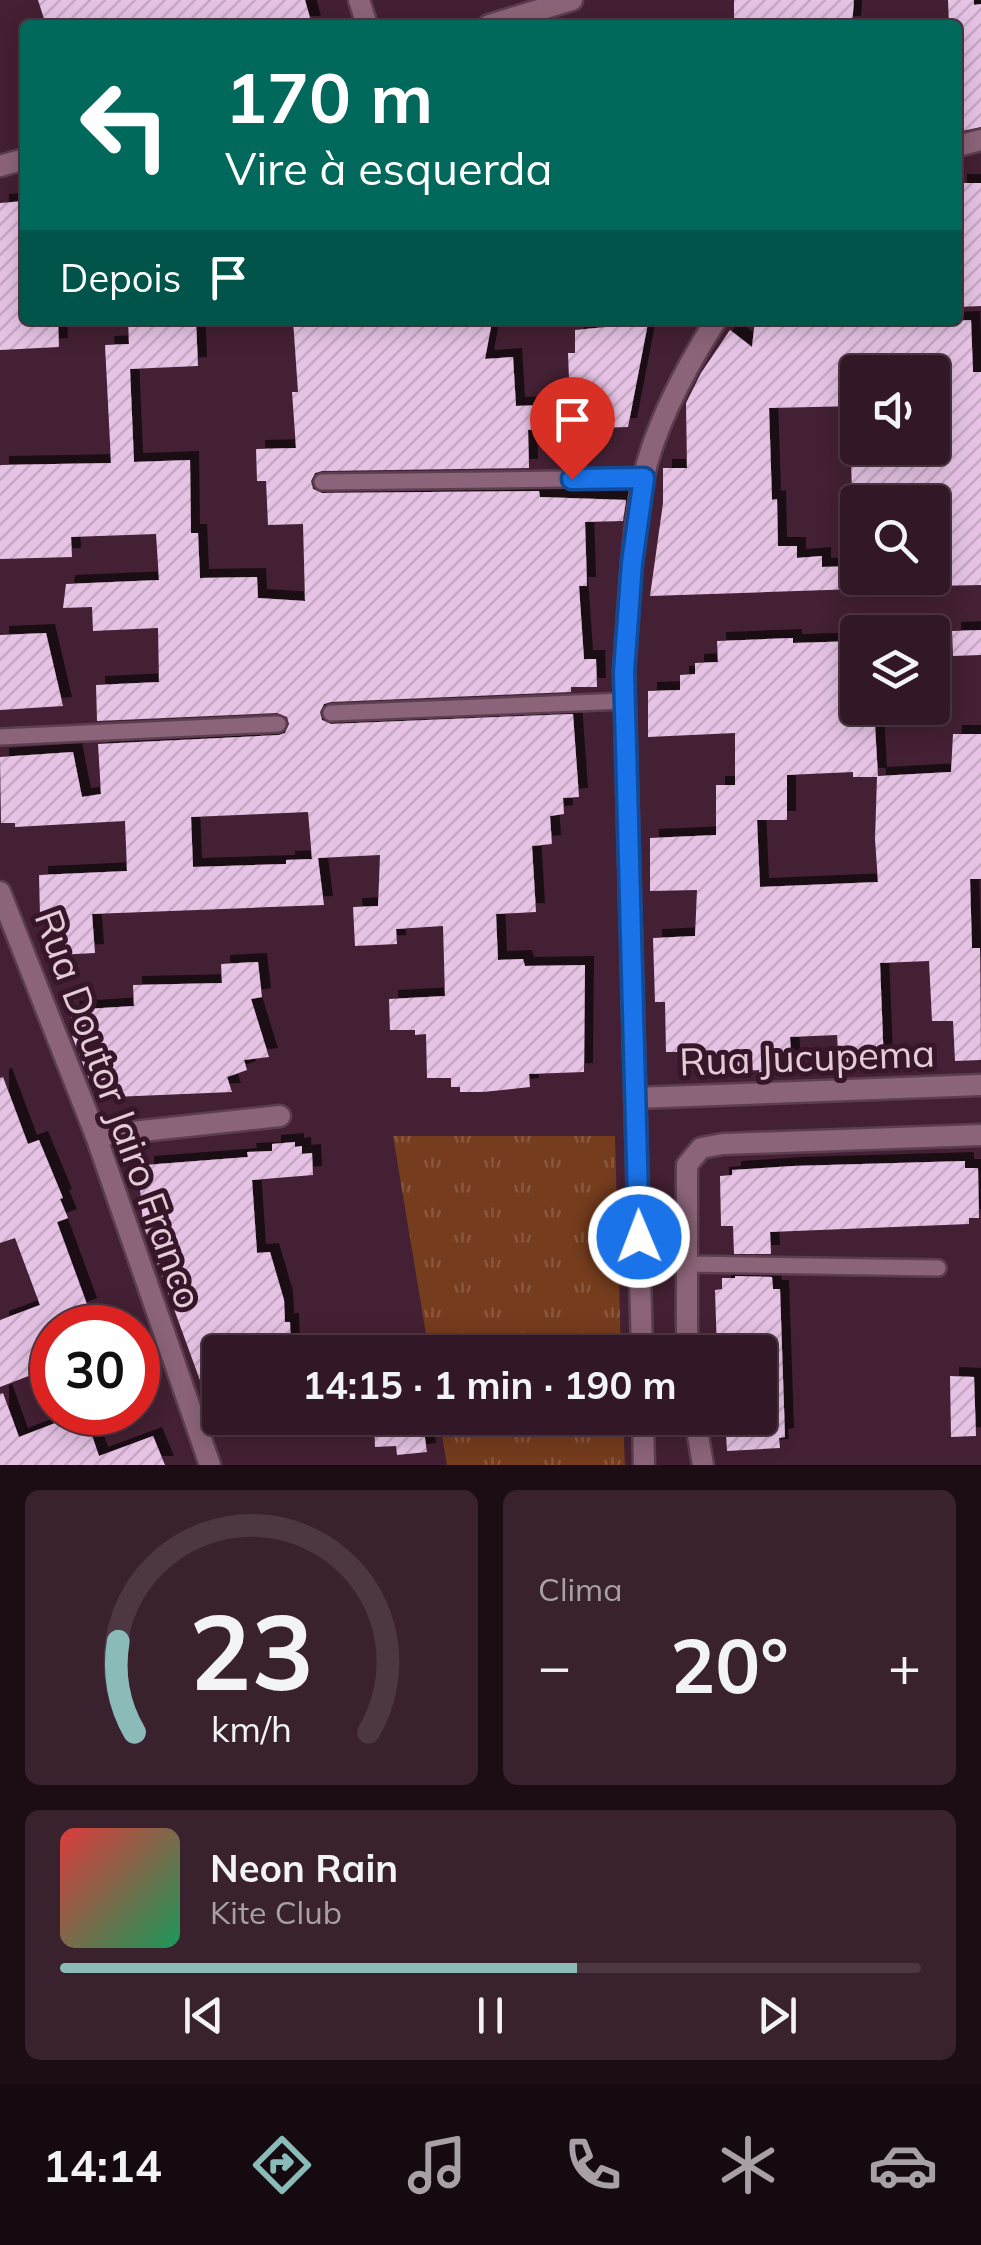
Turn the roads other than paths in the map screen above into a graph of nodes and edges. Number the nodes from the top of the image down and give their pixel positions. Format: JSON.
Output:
{"nodes":[{"id":1,"x":572,"y":0,"type":"edge"},
{"id":2,"x":506,"y":20,"type":"edge"},
{"id":3,"x":713,"y":325,"type":"edge"},
{"id":4,"x":644,"y":478,"type":"junction"},
{"id":5,"x":322,"y":482,"type":"dead end"},
{"id":6,"x":625,"y":701,"type":"junction"},
{"id":7,"x":332,"y":713,"type":"dead end"},
{"id":8,"x":278,"y":724,"type":"dead end"},
{"id":9,"x":0,"y":737,"type":"edge"},
{"id":10,"x":0,"y":892,"type":"edge"},
{"id":11,"x":981,"y":1085,"type":"edge"},
{"id":12,"x":635,"y":1098,"type":"junction"},
{"id":13,"x":280,"y":1116,"type":"dead end"},
{"id":14,"x":981,"y":1135,"type":"edge"},
{"id":15,"x":96,"y":1136,"type":"junction"},
{"id":16,"x":686,"y":1264,"type":"junction"},
{"id":17,"x":938,"y":1268,"type":"dead end"},
{"id":18,"x":642,"y":1335,"type":"edge"},
{"id":19,"x":687,"y":1335,"type":"edge"},
{"id":20,"x":643,"y":1435,"type":"edge"},
{"id":21,"x":698,"y":1435,"type":"edge"},
{"id":22,"x":210,"y":1465,"type":"edge"},
{"id":23,"x":644,"y":1465,"type":"edge"},
{"id":24,"x":702,"y":1465,"type":"edge"}],
"edges":[{"from":1,"to":2,"type":"street"},
{"from":3,"to":4,"type":"street"},
{"from":4,"to":5,"type":"lane"},
{"from":4,"to":6,"type":"street"},
{"from":6,"to":7,"type":"lane"},
{"from":6,"to":12,"type":"street"},
{"from":8,"to":9,"type":"lane"},
{"from":10,"to":15,"type":"street","name":"Rua Doutor Jairo Franco"},
{"from":11,"to":12,"type":"street","name":"Rua Jucupema"},
{"from":12,"to":18,"type":"street"},
{"from":13,"to":15,"type":"street"},
{"from":14,"to":16,"type":"street"},
{"from":15,"to":22,"type":"street","name":"Rua Doutor Jairo Franco"},
{"from":16,"to":17,"type":"lane"},
{"from":16,"to":19,"type":"street"},
{"from":20,"to":23,"type":"street"},
{"from":21,"to":24,"type":"street"}]}
